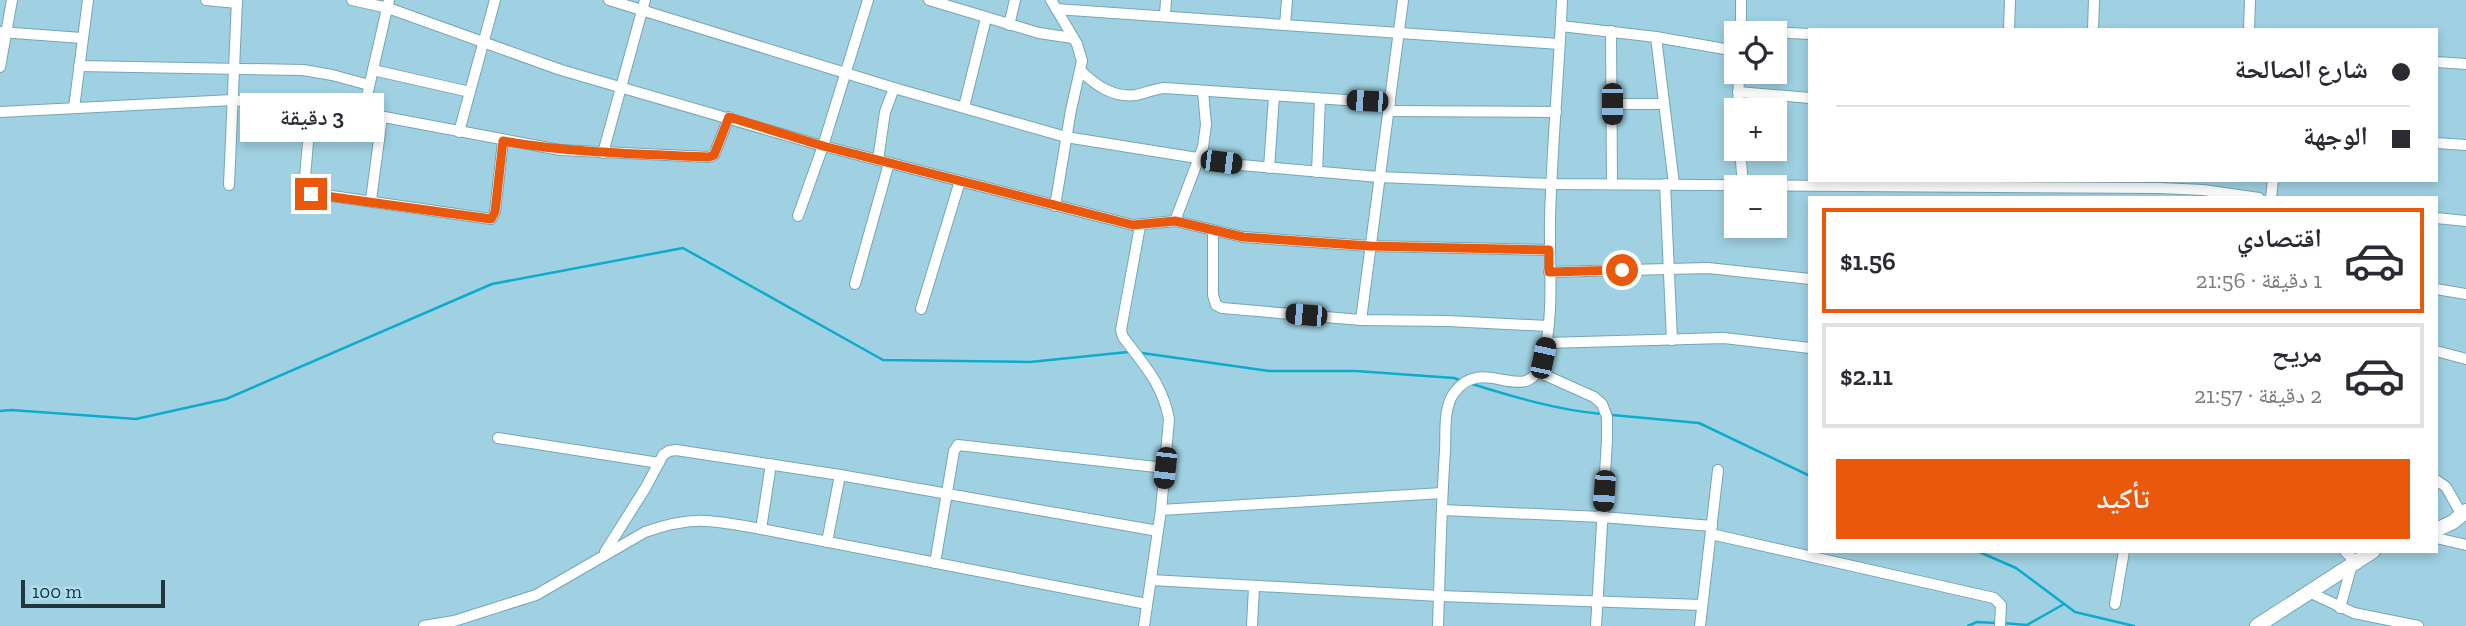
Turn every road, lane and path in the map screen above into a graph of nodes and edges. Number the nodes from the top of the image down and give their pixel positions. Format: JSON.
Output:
{"nodes":[{"id":1,"x":12,"y":0,"type":"edge"},
{"id":2,"x":88,"y":0,"type":"edge"},
{"id":3,"x":206,"y":0,"type":"edge"},
{"id":4,"x":352,"y":0,"type":"edge"},
{"id":5,"x":495,"y":0,"type":"edge"},
{"id":6,"x":609,"y":0,"type":"edge"},
{"id":7,"x":868,"y":0,"type":"edge"},
{"id":8,"x":929,"y":0,"type":"edge"},
{"id":9,"x":1015,"y":0,"type":"edge"},
{"id":10,"x":1166,"y":0,"type":"edge"},
{"id":11,"x":1287,"y":0,"type":"edge"},
{"id":12,"x":1403,"y":0,"type":"edge"},
{"id":13,"x":1562,"y":0,"type":"edge"},
{"id":14,"x":1741,"y":0,"type":"edge"},
{"id":15,"x":2010,"y":0,"type":"edge"},
{"id":16,"x":2094,"y":0,"type":"edge"},
{"id":17,"x":2250,"y":0,"type":"edge"},
{"id":18,"x":237,"y":2,"type":"edge"},
{"id":19,"x":388,"y":4,"type":"edge"},
{"id":20,"x":643,"y":5,"type":"edge"},
{"id":21,"x":1054,"y":5,"type":"edge"},
{"id":22,"x":1165,"y":15,"type":"junction"},
{"id":23,"x":986,"y":18,"type":"junction"},
{"id":24,"x":1741,"y":21,"type":"edge"},
{"id":25,"x":1009,"y":25,"type":"junction"},
{"id":26,"x":1285,"y":25,"type":"junction"},
{"id":27,"x":1561,"y":26,"type":"junction"},
{"id":28,"x":2009,"y":28,"type":"edge"},
{"id":29,"x":2093,"y":28,"type":"edge"},
{"id":30,"x":2249,"y":28,"type":"edge"},
{"id":31,"x":1611,"y":31,"type":"junction"},
{"id":32,"x":3,"y":32,"type":"edge"},
{"id":33,"x":1400,"y":32,"type":"junction"},
{"id":34,"x":1787,"y":33,"type":"edge"},
{"id":35,"x":1808,"y":34,"type":"edge"},
{"id":36,"x":1656,"y":37,"type":"junction"},
{"id":37,"x":82,"y":38,"type":"junction"},
{"id":38,"x":1073,"y":38,"type":"junction"},
{"id":39,"x":484,"y":41,"type":"junction"},
{"id":40,"x":1559,"y":44,"type":"junction"},
{"id":41,"x":1724,"y":49,"type":"edge"},
{"id":42,"x":2438,"y":62,"type":"edge"},
{"id":43,"x":2466,"y":64,"type":"edge"},
{"id":44,"x":79,"y":66,"type":"junction"},
{"id":45,"x":0,"y":67,"type":"edge"},
{"id":46,"x":234,"y":70,"type":"junction"},
{"id":47,"x":373,"y":70,"type":"junction"},
{"id":48,"x":1080,"y":70,"type":"junction"},
{"id":49,"x":846,"y":73,"type":"junction"},
{"id":50,"x":1738,"y":84,"type":"edge"},
{"id":51,"x":369,"y":85,"type":"junction"},
{"id":52,"x":621,"y":87,"type":"junction"},
{"id":53,"x":894,"y":88,"type":"junction"},
{"id":54,"x":1203,"y":91,"type":"junction"},
{"id":55,"x":470,"y":92,"type":"junction"},
{"id":56,"x":1738,"y":92,"type":"junction"},
{"id":57,"x":1274,"y":96,"type":"junction"},
{"id":58,"x":1738,"y":98,"type":"edge"},
{"id":59,"x":1808,"y":98,"type":"edge"},
{"id":60,"x":1320,"y":99,"type":"junction"},
{"id":61,"x":232,"y":100,"type":"junction"},
{"id":62,"x":1612,"y":104,"type":"junction"},
{"id":63,"x":1664,"y":104,"type":"junction"},
{"id":64,"x":311,"y":107,"type":"junction"},
{"id":65,"x":964,"y":107,"type":"junction"},
{"id":66,"x":1389,"y":107,"type":"junction"},
{"id":67,"x":74,"y":108,"type":"junction"},
{"id":68,"x":1556,"y":111,"type":"junction"},
{"id":69,"x":0,"y":112,"type":"edge"},
{"id":70,"x":363,"y":113,"type":"junction"},
{"id":71,"x":382,"y":117,"type":"junction"},
{"id":72,"x":729,"y":117,"type":"junction"},
{"id":73,"x":459,"y":132,"type":"junction"},
{"id":74,"x":1066,"y":137,"type":"junction"},
{"id":75,"x":503,"y":141,"type":"junction"},
{"id":76,"x":2438,"y":143,"type":"edge"},
{"id":77,"x":2466,"y":145,"type":"edge"},
{"id":78,"x":823,"y":146,"type":"junction"},
{"id":79,"x":603,"y":153,"type":"junction"},
{"id":80,"x":1200,"y":160,"type":"junction"},
{"id":81,"x":883,"y":161,"type":"junction"},
{"id":82,"x":1269,"y":168,"type":"junction"},
{"id":83,"x":1317,"y":172,"type":"junction"},
{"id":84,"x":1379,"y":177,"type":"junction"},
{"id":85,"x":960,"y":181,"type":"junction"},
{"id":86,"x":1551,"y":184,"type":"junction"},
{"id":87,"x":1612,"y":184,"type":"junction"},
{"id":88,"x":1670,"y":184,"type":"junction"},
{"id":89,"x":1940,"y":184,"type":"edge"},
{"id":90,"x":2085,"y":184,"type":"edge"},
{"id":91,"x":229,"y":185,"type":"dead end"},
{"id":92,"x":1724,"y":185,"type":"edge"},
{"id":93,"x":1787,"y":190,"type":"edge"},
{"id":94,"x":1818,"y":193,"type":"edge"},
{"id":95,"x":1988,"y":193,"type":"edge"},
{"id":96,"x":2242,"y":196,"type":"edge"},
{"id":97,"x":371,"y":201,"type":"junction"},
{"id":98,"x":1055,"y":206,"type":"junction"},
{"id":99,"x":798,"y":216,"type":"dead end"},
{"id":100,"x":2438,"y":218,"type":"edge"},
{"id":101,"x":1175,"y":221,"type":"junction"},
{"id":102,"x":2466,"y":221,"type":"edge"},
{"id":103,"x":1140,"y":226,"type":"junction"},
{"id":104,"x":1213,"y":231,"type":"junction"},
{"id":105,"x":1370,"y":246,"type":"junction"},
{"id":106,"x":1549,"y":250,"type":"junction"},
{"id":107,"x":1670,"y":268,"type":"junction"},
{"id":108,"x":1549,"y":272,"type":"junction"},
{"id":109,"x":1808,"y":279,"type":"edge"},
{"id":110,"x":855,"y":284,"type":"dead end"},
{"id":111,"x":2438,"y":289,"type":"edge"},
{"id":112,"x":2466,"y":294,"type":"edge"},
{"id":113,"x":921,"y":309,"type":"dead end"},
{"id":114,"x":1361,"y":320,"type":"junction"},
{"id":115,"x":1548,"y":326,"type":"junction"},
{"id":116,"x":1671,"y":340,"type":"junction"},
{"id":117,"x":1546,"y":343,"type":"junction"},
{"id":118,"x":1808,"y":348,"type":"edge"},
{"id":119,"x":2438,"y":352,"type":"edge"},
{"id":120,"x":2466,"y":359,"type":"edge"},
{"id":121,"x":1538,"y":372,"type":"junction"},
{"id":122,"x":498,"y":438,"type":"dead end"},
{"id":123,"x":659,"y":463,"type":"junction"},
{"id":124,"x":771,"y":464,"type":"junction"},
{"id":125,"x":1165,"y":468,"type":"junction"},
{"id":126,"x":1718,"y":470,"type":"dead end"},
{"id":127,"x":840,"y":475,"type":"junction"},
{"id":128,"x":2438,"y":481,"type":"edge"},
{"id":129,"x":1442,"y":493,"type":"junction"},
{"id":130,"x":947,"y":494,"type":"junction"},
{"id":131,"x":1161,"y":510,"type":"junction"},
{"id":132,"x":1442,"y":510,"type":"junction"},
{"id":133,"x":2464,"y":513,"type":"edge"},
{"id":134,"x":1602,"y":517,"type":"junction"},
{"id":135,"x":761,"y":529,"type":"junction"},
{"id":136,"x":2438,"y":529,"type":"edge"},
{"id":137,"x":1711,"y":530,"type":"junction"},
{"id":138,"x":1158,"y":531,"type":"junction"},
{"id":139,"x":2438,"y":538,"type":"edge"},
{"id":140,"x":827,"y":542,"type":"junction"},
{"id":141,"x":2466,"y":545,"type":"edge"},
{"id":142,"x":2124,"y":553,"type":"edge"},
{"id":143,"x":2346,"y":553,"type":"edge"},
{"id":144,"x":2370,"y":553,"type":"edge"},
{"id":145,"x":601,"y":557,"type":"junction"},
{"id":146,"x":935,"y":563,"type":"junction"},
{"id":147,"x":2354,"y":566,"type":"junction"},
{"id":148,"x":1150,"y":580,"type":"junction"},
{"id":149,"x":1254,"y":587,"type":"junction"},
{"id":150,"x":2311,"y":593,"type":"junction"},
{"id":151,"x":1439,"y":596,"type":"junction"},
{"id":152,"x":1598,"y":600,"type":"junction"},
{"id":153,"x":1147,"y":604,"type":"junction"},
{"id":154,"x":2115,"y":604,"type":"dead end"},
{"id":155,"x":1702,"y":606,"type":"junction"},
{"id":156,"x":2340,"y":608,"type":"junction"},
{"id":157,"x":424,"y":626,"type":"edge"},
{"id":158,"x":1144,"y":626,"type":"edge"},
{"id":159,"x":1252,"y":626,"type":"edge"},
{"id":160,"x":1438,"y":626,"type":"edge"},
{"id":161,"x":1596,"y":626,"type":"edge"},
{"id":162,"x":1701,"y":626,"type":"edge"},
{"id":163,"x":2000,"y":626,"type":"edge"},
{"id":164,"x":2257,"y":626,"type":"edge"},
{"id":165,"x":2418,"y":626,"type":"edge"}],
"edges":[{"from":1,"to":32,"type":"street"},
{"from":2,"to":37,"type":"street"},
{"from":3,"to":18,"type":"street"},
{"from":4,"to":19,"type":"street"},
{"from":5,"to":39,"type":"street"},
{"from":6,"to":20,"type":"street"},
{"from":7,"to":49,"type":"street"},
{"from":8,"to":23,"type":"street"},
{"from":9,"to":25,"type":"street"},
{"from":10,"to":22,"type":"street"},
{"from":11,"to":26,"type":"street"},
{"from":12,"to":33,"type":"street"},
{"from":13,"to":27,"type":"street"},
{"from":14,"to":24,"type":"street"},
{"from":15,"to":28,"type":"street"},
{"from":16,"to":29,"type":"street"},
{"from":17,"to":30,"type":"street"},
{"from":18,"to":46,"type":"street"},
{"from":19,"to":39,"type":"street"},
{"from":19,"to":47,"type":"street"},
{"from":20,"to":49,"type":"street"},
{"from":20,"to":52,"type":"street"},
{"from":21,"to":22,"type":"street"},
{"from":21,"to":38,"type":"street"},
{"from":22,"to":26,"type":"street"},
{"from":23,"to":25,"type":"street"},
{"from":23,"to":65,"type":"street"},
{"from":25,"to":38,"type":"street"},
{"from":26,"to":33,"type":"street"},
{"from":27,"to":31,"type":"street"},
{"from":27,"to":40,"type":"street"},
{"from":31,"to":36,"type":"street"},
{"from":31,"to":62,"type":"street"},
{"from":32,"to":37,"type":"street"},
{"from":32,"to":45,"type":"street"},
{"from":33,"to":40,"type":"street"},
{"from":33,"to":66,"type":"street"},
{"from":34,"to":35,"type":"street"},
{"from":36,"to":41,"type":"street"},
{"from":36,"to":63,"type":"street"},
{"from":37,"to":44,"type":"street"},
{"from":38,"to":48,"type":"street"},
{"from":39,"to":52,"type":"street"},
{"from":39,"to":55,"type":"street"},
{"from":40,"to":68,"type":"street"},
{"from":42,"to":43,"type":"street"},
{"from":44,"to":46,"type":"street"},
{"from":44,"to":67,"type":"street"},
{"from":46,"to":51,"type":"street"},
{"from":46,"to":61,"type":"street"},
{"from":47,"to":51,"type":"street"},
{"from":47,"to":55,"type":"street"},
{"from":48,"to":54,"type":"street"},
{"from":48,"to":74,"type":"street"},
{"from":49,"to":53,"type":"street"},
{"from":49,"to":78,"type":"street"},
{"from":50,"to":56,"type":"street"},
{"from":51,"to":70,"type":"street"},
{"from":52,"to":72,"type":"street"},
{"from":52,"to":79,"type":"street"},
{"from":53,"to":65,"type":"street"},
{"from":53,"to":81,"type":"street"},
{"from":54,"to":57,"type":"street"},
{"from":54,"to":80,"type":"street"},
{"from":55,"to":73,"type":"street"},
{"from":56,"to":58,"type":"street"},
{"from":56,"to":59,"type":"street"},
{"from":57,"to":60,"type":"street"},
{"from":57,"to":82,"type":"street"},
{"from":60,"to":66,"type":"street"},
{"from":60,"to":83,"type":"street"},
{"from":61,"to":64,"type":"street"},
{"from":61,"to":67,"type":"street"},
{"from":61,"to":91,"type":"street"},
{"from":62,"to":63,"type":"street"},
{"from":62,"to":87,"type":"street"},
{"from":63,"to":88,"type":"street"},
{"from":64,"to":70,"type":"street"},
{"from":64,"to":97,"type":"street"},
{"from":65,"to":74,"type":"street"},
{"from":66,"to":68,"type":"street"},
{"from":66,"to":84,"type":"street"},
{"from":67,"to":69,"type":"street"},
{"from":68,"to":86,"type":"street"},
{"from":70,"to":71,"type":"street"},
{"from":71,"to":73,"type":"street"},
{"from":71,"to":97,"type":"street"},
{"from":72,"to":78,"type":"street"},
{"from":72,"to":79,"type":"street"},
{"from":73,"to":75,"type":"street"},
{"from":74,"to":80,"type":"street"},
{"from":74,"to":98,"type":"street"},
{"from":75,"to":79,"type":"street"},
{"from":75,"to":97,"type":"street"},
{"from":76,"to":77,"type":"street"},
{"from":78,"to":81,"type":"street"},
{"from":78,"to":99,"type":"street"},
{"from":80,"to":82,"type":"street"},
{"from":80,"to":101,"type":"street"},
{"from":81,"to":85,"type":"street"},
{"from":81,"to":110,"type":"street"},
{"from":82,"to":83,"type":"street"},
{"from":83,"to":84,"type":"street"},
{"from":84,"to":86,"type":"street"},
{"from":84,"to":105,"type":"street"},
{"from":85,"to":98,"type":"street"},
{"from":85,"to":113,"type":"street"},
{"from":86,"to":87,"type":"street"},
{"from":86,"to":106,"type":"street"},
{"from":87,"to":88,"type":"street"},
{"from":88,"to":92,"type":"street"},
{"from":88,"to":107,"type":"street"},
{"from":89,"to":94,"type":"street"},
{"from":89,"to":95,"type":"street"},
{"from":90,"to":95,"type":"street"},
{"from":90,"to":96,"type":"street"},
{"from":93,"to":94,"type":"street"},
{"from":98,"to":103,"type":"street"},
{"from":100,"to":102,"type":"street"},
{"from":101,"to":103,"type":"street"},
{"from":101,"to":104,"type":"street"},
{"from":103,"to":125,"type":"street"},
{"from":104,"to":105,"type":"street"},
{"from":104,"to":114,"type":"street"},
{"from":105,"to":106,"type":"street"},
{"from":105,"to":114,"type":"street"},
{"from":106,"to":108,"type":"street"},
{"from":107,"to":108,"type":"street"},
{"from":107,"to":109,"type":"street"},
{"from":107,"to":116,"type":"street"},
{"from":108,"to":115,"type":"street"},
{"from":111,"to":112,"type":"street"},
{"from":114,"to":115,"type":"street"},
{"from":115,"to":117,"type":"street"},
{"from":116,"to":117,"type":"street"},
{"from":116,"to":118,"type":"street"},
{"from":117,"to":121,"type":"street"},
{"from":119,"to":120,"type":"street"},
{"from":121,"to":129,"type":"street"},
{"from":121,"to":134,"type":"street"},
{"from":122,"to":123,"type":"street"},
{"from":123,"to":124,"type":"street"},
{"from":123,"to":145,"type":"street"},
{"from":124,"to":127,"type":"street"},
{"from":124,"to":135,"type":"street"},
{"from":125,"to":130,"type":"street"},
{"from":125,"to":131,"type":"street"},
{"from":126,"to":137,"type":"street"},
{"from":127,"to":130,"type":"street"},
{"from":127,"to":140,"type":"street"},
{"from":128,"to":133,"type":"street"},
{"from":129,"to":131,"type":"street"},
{"from":129,"to":132,"type":"street"},
{"from":130,"to":138,"type":"street"},
{"from":130,"to":146,"type":"street"},
{"from":131,"to":138,"type":"street"},
{"from":132,"to":134,"type":"street"},
{"from":132,"to":151,"type":"street"},
{"from":133,"to":136,"type":"street"},
{"from":134,"to":137,"type":"street"},
{"from":134,"to":152,"type":"street"},
{"from":135,"to":140,"type":"street"},
{"from":135,"to":145,"type":"street"},
{"from":137,"to":155,"type":"street"},
{"from":137,"to":163,"type":"street"},
{"from":138,"to":148,"type":"street"},
{"from":139,"to":141,"type":"street"},
{"from":140,"to":146,"type":"street"},
{"from":142,"to":154,"type":"street"},
{"from":143,"to":147,"type":"street"},
{"from":144,"to":147,"type":"street"},
{"from":145,"to":157,"type":"street"},
{"from":146,"to":153,"type":"street"},
{"from":147,"to":150,"type":"street"},
{"from":147,"to":156,"type":"street"},
{"from":148,"to":149,"type":"street"},
{"from":148,"to":153,"type":"street"},
{"from":149,"to":151,"type":"street"},
{"from":149,"to":159,"type":"street"},
{"from":150,"to":156,"type":"street"},
{"from":150,"to":164,"type":"street"},
{"from":151,"to":152,"type":"street"},
{"from":151,"to":160,"type":"street"},
{"from":152,"to":155,"type":"street"},
{"from":152,"to":161,"type":"street"},
{"from":153,"to":158,"type":"street"},
{"from":155,"to":162,"type":"street"},
{"from":156,"to":165,"type":"street"}]}
